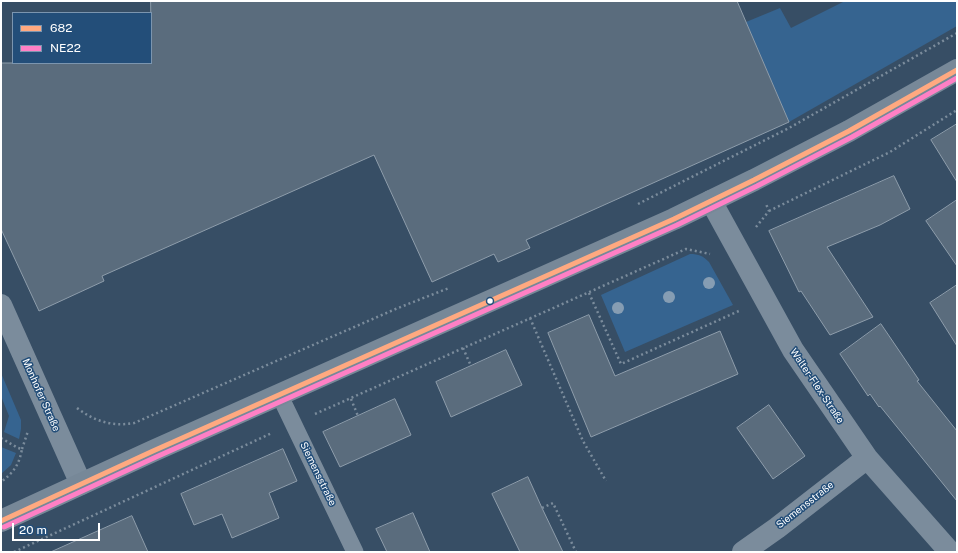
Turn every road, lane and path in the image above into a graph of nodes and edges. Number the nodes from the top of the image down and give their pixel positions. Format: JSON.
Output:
{"nodes":[{"id":1,"x":957,"y":33,"type":"edge"},
{"id":2,"x":957,"y":70,"type":"edge"},
{"id":3,"x":957,"y":110,"type":"edge"},
{"id":4,"x":711,"y":201,"type":"junction"},
{"id":5,"x":635,"y":205,"type":"dead end"},
{"id":6,"x":770,"y":211,"type":"dead end"},
{"id":7,"x":712,"y":255,"type":"dead end"},
{"id":8,"x":450,"y":288,"type":"dead end"},
{"id":9,"x":765,"y":299,"type":"junction"},
{"id":10,"x":1,"y":305,"type":"edge"},
{"id":11,"x":530,"y":318,"type":"dead end"},
{"id":12,"x":463,"y":348,"type":"dead end"},
{"id":13,"x":471,"y":366,"type":"dead end"},
{"id":14,"x":280,"y":396,"type":"junction"},
{"id":15,"x":351,"y":398,"type":"dead end"},
{"id":16,"x":75,"y":406,"type":"dead end"},
{"id":17,"x":358,"y":416,"type":"dead end"},
{"id":18,"x":29,"y":426,"type":"dead end"},
{"id":19,"x":1,"y":438,"type":"edge"},
{"id":20,"x":22,"y":449,"type":"junction"},
{"id":21,"x":867,"y":458,"type":"junction"},
{"id":22,"x":606,"y":481,"type":"dead end"},
{"id":23,"x":1,"y":482,"type":"edge"},
{"id":24,"x":81,"y":484,"type":"junction"},
{"id":25,"x":542,"y":508,"type":"dead end"},
{"id":26,"x":1,"y":521,"type":"edge"},
{"id":27,"x":355,"y":552,"type":"edge"},
{"id":28,"x":576,"y":552,"type":"edge"},
{"id":29,"x":742,"y":552,"type":"edge"},
{"id":30,"x":950,"y":552,"type":"edge"}],
"edges":[{"from":1,"to":5,"type":"path"},
{"from":2,"to":4,"type":"main road"},
{"from":3,"to":6,"type":"path"},
{"from":4,"to":9,"type":"street","name":"Walter-Flex-Straße"},
{"from":4,"to":14,"type":"main road"},
{"from":7,"to":9,"type":"path"},
{"from":8,"to":16,"type":"path"},
{"from":9,"to":21,"type":"street","name":"Walter-Flex-Straße"},
{"from":10,"to":24,"type":"street","name":"Monhofer Straße"},
{"from":11,"to":22,"type":"path"},
{"from":12,"to":13,"type":"path"},
{"from":14,"to":24,"type":"main road"},
{"from":14,"to":27,"type":"lane","name":"Siemensstraße"},
{"from":15,"to":17,"type":"path"},
{"from":18,"to":20,"type":"path"},
{"from":19,"to":20,"type":"path"},
{"from":20,"to":23,"type":"path"},
{"from":21,"to":29,"type":"street","name":"Siemensstraße"},
{"from":21,"to":30,"type":"street","name":"Walter-Flex-Straße"},
{"from":24,"to":26,"type":"main road"},
{"from":25,"to":28,"type":"path"}]}
